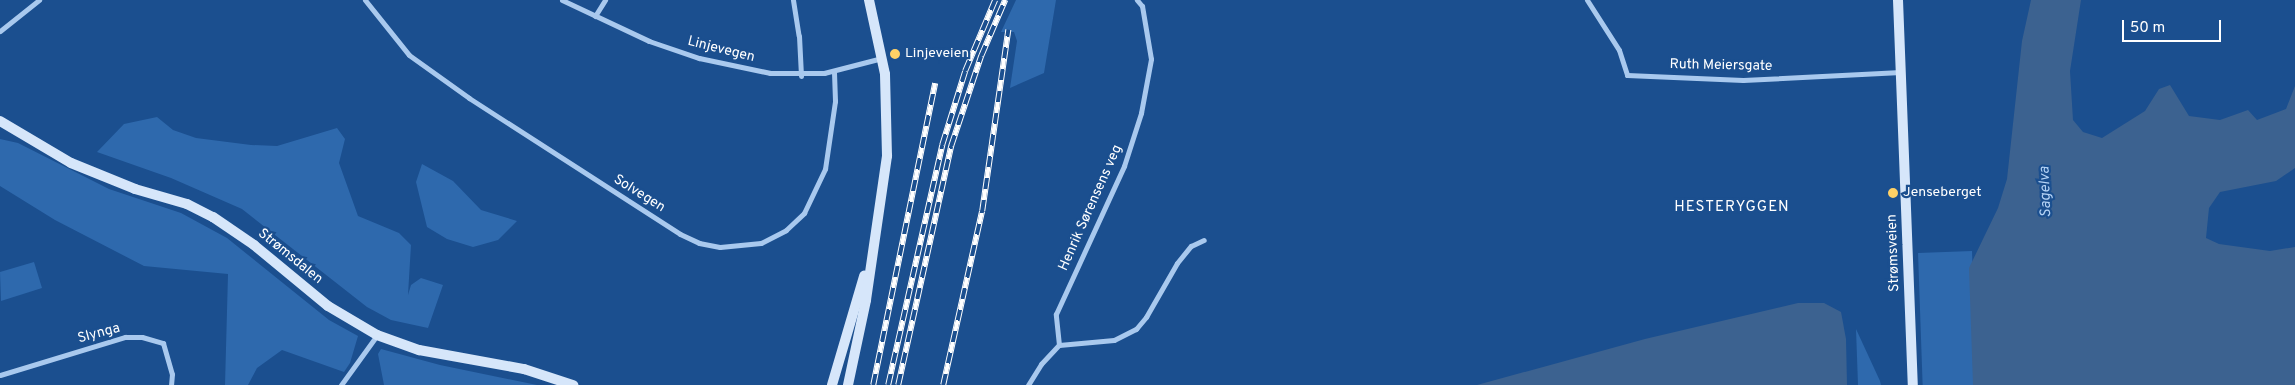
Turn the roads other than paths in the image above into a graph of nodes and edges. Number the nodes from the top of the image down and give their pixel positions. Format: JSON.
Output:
{"nodes":[{"id":1,"x":39,"y":0,"type":"edge"},
{"id":2,"x":365,"y":0,"type":"edge"},
{"id":3,"x":562,"y":0,"type":"edge"},
{"id":4,"x":605,"y":0,"type":"edge"},
{"id":5,"x":793,"y":0,"type":"edge"},
{"id":6,"x":869,"y":0,"type":"edge"},
{"id":7,"x":1137,"y":0,"type":"edge"},
{"id":8,"x":1587,"y":0,"type":"edge"},
{"id":9,"x":1898,"y":0,"type":"edge"},
{"id":10,"x":595,"y":16,"type":"junction"},
{"id":11,"x":0,"y":31,"type":"edge"},
{"id":12,"x":883,"y":58,"type":"junction"},
{"id":13,"x":834,"y":71,"type":"junction"},
{"id":14,"x":1901,"y":72,"type":"junction"},
{"id":15,"x":801,"y":76,"type":"junction"},
{"id":16,"x":0,"y":122,"type":"edge"},
{"id":17,"x":1204,"y":240,"type":"dead end"},
{"id":18,"x":869,"y":263,"type":"junction"},
{"id":19,"x":376,"y":335,"type":"junction"},
{"id":20,"x":1060,"y":345,"type":"junction"},
{"id":21,"x":0,"y":375,"type":"edge"},
{"id":22,"x":171,"y":385,"type":"edge"},
{"id":23,"x":341,"y":385,"type":"edge"},
{"id":24,"x":573,"y":385,"type":"edge"},
{"id":25,"x":832,"y":385,"type":"edge"},
{"id":26,"x":848,"y":385,"type":"edge"},
{"id":27,"x":1028,"y":385,"type":"edge"},
{"id":28,"x":1913,"y":385,"type":"edge"}],
"edges":[{"from":1,"to":11,"type":"street"},
{"from":2,"to":13,"type":"street","name":"Solvegen"},
{"from":3,"to":10,"type":"street","name":"Linjevegen"},
{"from":4,"to":10,"type":"street"},
{"from":5,"to":15,"type":"street"},
{"from":6,"to":12,"type":"main road"},
{"from":7,"to":20,"type":"street","name":"Henrik Sørensens veg"},
{"from":8,"to":14,"type":"street","name":"Ruth Meiersgate"},
{"from":9,"to":14,"type":"main road","name":"Strømsveien"},
{"from":10,"to":15,"type":"street","name":"Linjevegen"},
{"from":12,"to":13,"type":"street","name":"Linjevegen"},
{"from":12,"to":18,"type":"main road"},
{"from":13,"to":15,"type":"street","name":"Linjevegen"},
{"from":14,"to":28,"type":"main road","name":"Strømsveien"},
{"from":16,"to":19,"type":"main road","name":"Strømsdalen"},
{"from":17,"to":20,"type":"street"},
{"from":18,"to":25,"type":"main road"},
{"from":18,"to":26,"type":"main road"},
{"from":19,"to":23,"type":"street"},
{"from":19,"to":24,"type":"main road","name":"Strømsdalen"},
{"from":20,"to":27,"type":"street"},
{"from":21,"to":22,"type":"street","name":"Slynga"}]}
